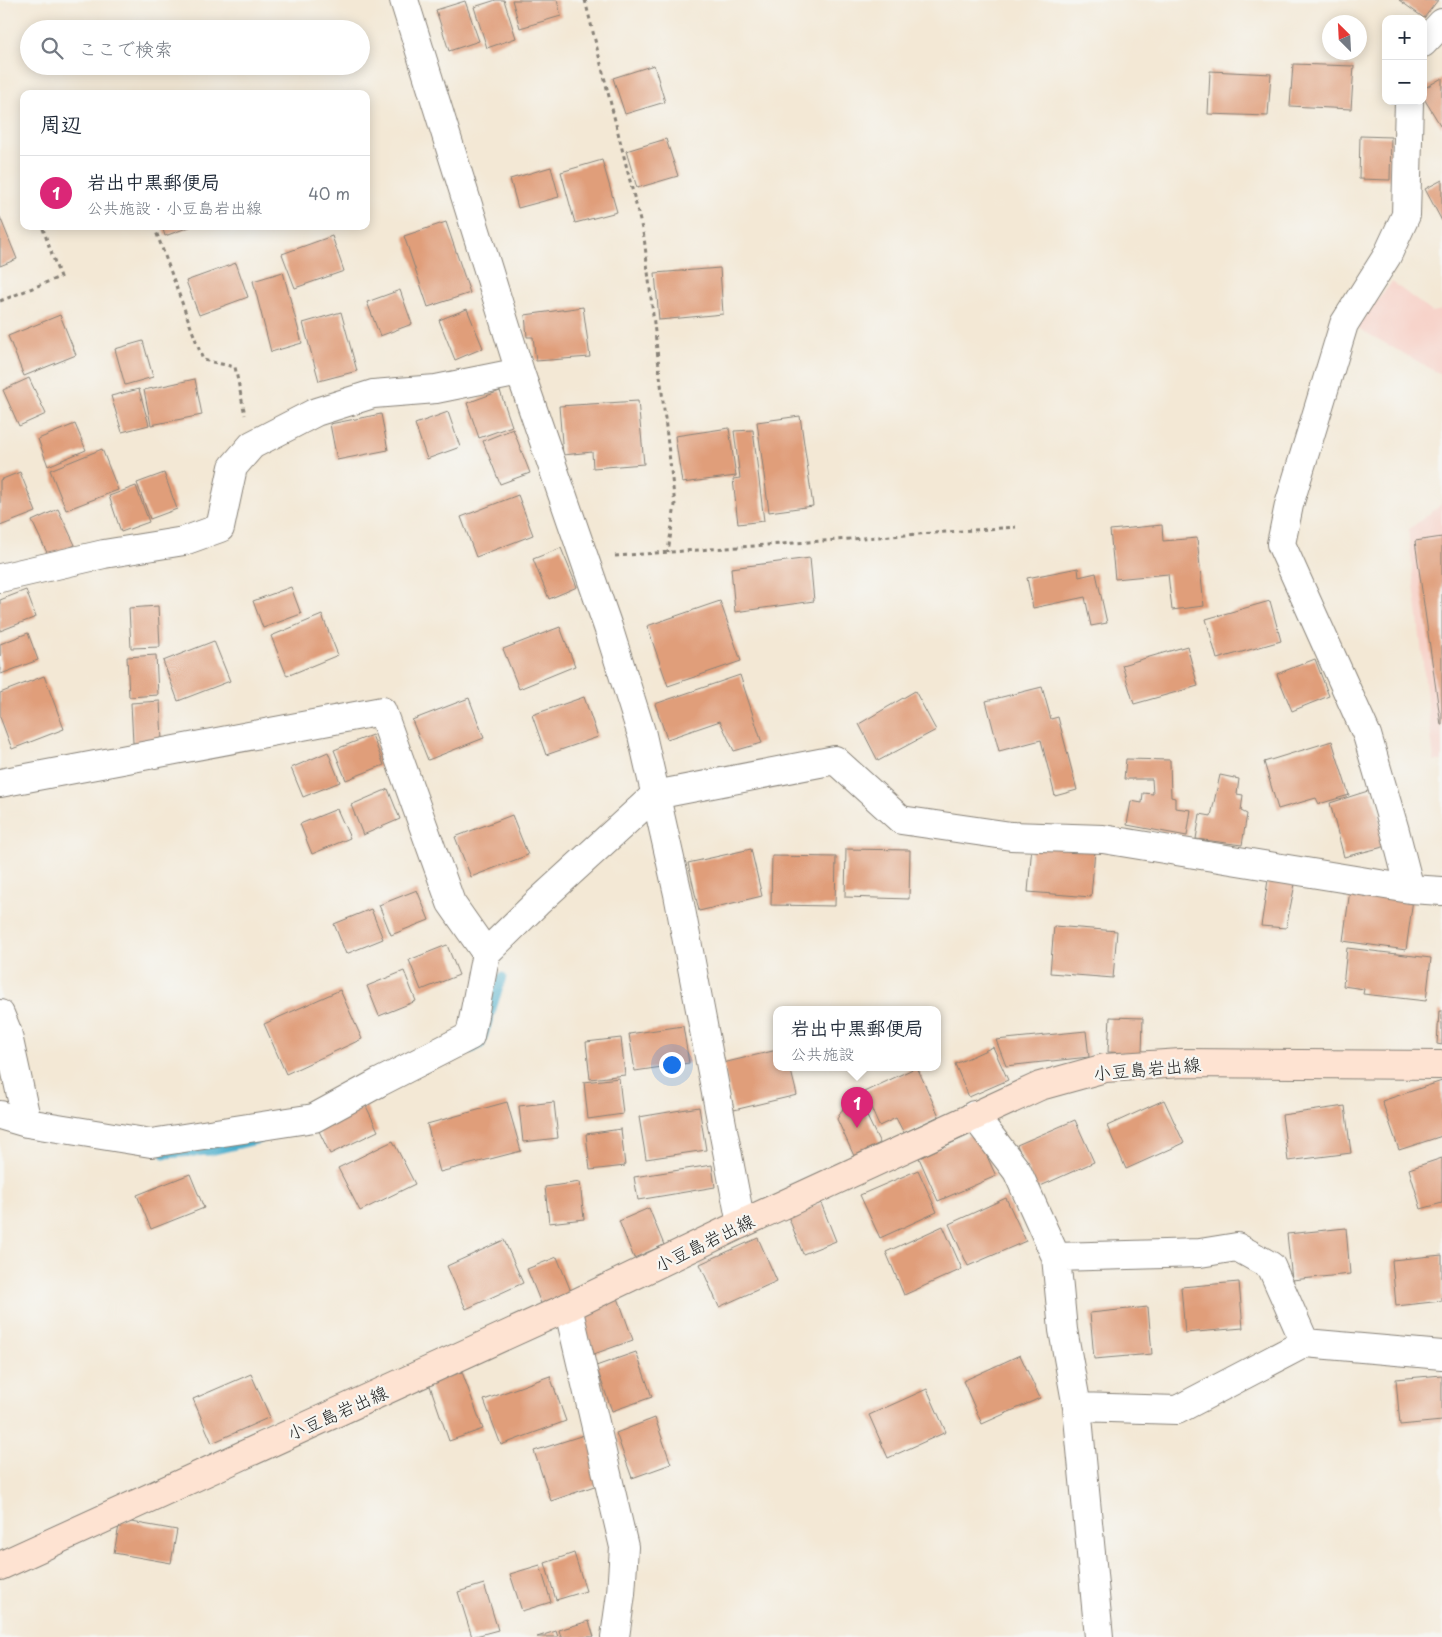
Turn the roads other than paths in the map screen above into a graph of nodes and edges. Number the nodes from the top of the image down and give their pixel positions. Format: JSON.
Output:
{"nodes":[{"id":1,"x":404,"y":0,"type":"edge"},
{"id":2,"x":1442,"y":23,"type":"edge"},
{"id":3,"x":1427,"y":39,"type":"edge"},
{"id":4,"x":1409,"y":105,"type":"edge"},
{"id":5,"x":520,"y":372,"type":"junction"},
{"id":6,"x":0,"y":578,"type":"edge"},
{"id":7,"x":0,"y":783,"type":"edge"},
{"id":8,"x":655,"y":794,"type":"junction"},
{"id":9,"x":1410,"y":889,"type":"junction"},
{"id":10,"x":1442,"y":891,"type":"edge"},
{"id":11,"x":486,"y":953,"type":"junction"},
{"id":12,"x":0,"y":1014,"type":"edge"},
{"id":13,"x":1442,"y":1065,"type":"edge"},
{"id":14,"x":0,"y":1115,"type":"edge"},
{"id":15,"x":974,"y":1116,"type":"junction"},
{"id":16,"x":27,"y":1123,"type":"junction"},
{"id":17,"x":741,"y":1224,"type":"junction"},
{"id":18,"x":1056,"y":1257,"type":"junction"},
{"id":19,"x":568,"y":1308,"type":"junction"},
{"id":20,"x":1305,"y":1343,"type":"junction"},
{"id":21,"x":1442,"y":1355,"type":"edge"},
{"id":22,"x":1077,"y":1407,"type":"junction"},
{"id":23,"x":0,"y":1566,"type":"edge"},
{"id":24,"x":615,"y":1637,"type":"edge"},
{"id":25,"x":1099,"y":1637,"type":"edge"}],
"edges":[{"from":1,"to":5,"type":"street"},
{"from":2,"to":3,"type":"street"},
{"from":4,"to":9,"type":"street"},
{"from":5,"to":6,"type":"street"},
{"from":5,"to":8,"type":"street"},
{"from":7,"to":11,"type":"street"},
{"from":8,"to":9,"type":"street"},
{"from":8,"to":11,"type":"street"},
{"from":8,"to":17,"type":"street"},
{"from":9,"to":10,"type":"street"},
{"from":11,"to":16,"type":"street"},
{"from":12,"to":16,"type":"street"},
{"from":13,"to":15,"type":"main road","name":"小豆島岩出線"},
{"from":14,"to":16,"type":"street"},
{"from":15,"to":17,"type":"main road","name":"小豆島岩出線"},
{"from":15,"to":18,"type":"street"},
{"from":17,"to":19,"type":"main road","name":"小豆島岩出線"},
{"from":18,"to":20,"type":"street"},
{"from":18,"to":22,"type":"street"},
{"from":19,"to":23,"type":"main road","name":"小豆島岩出線"},
{"from":19,"to":24,"type":"street"},
{"from":20,"to":21,"type":"street"},
{"from":20,"to":22,"type":"street"},
{"from":22,"to":25,"type":"street"}]}
